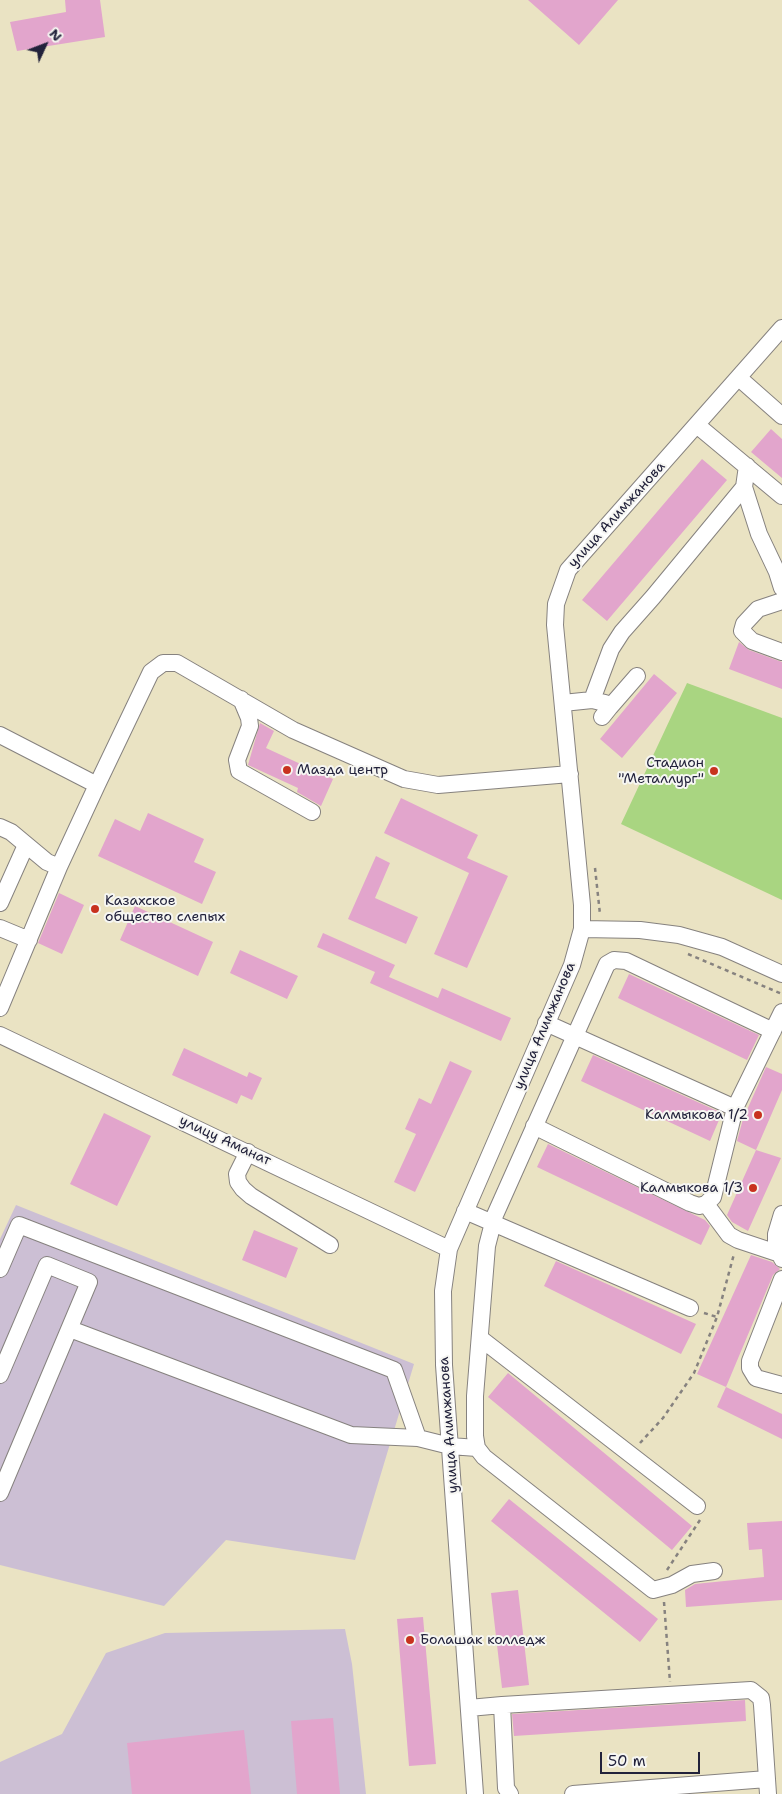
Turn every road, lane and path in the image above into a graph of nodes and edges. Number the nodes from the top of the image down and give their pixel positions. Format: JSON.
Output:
{"nodes":[{"id":1,"x":782,"y":328,"type":"edge"},
{"id":2,"x":739,"y":378,"type":"junction"},
{"id":3,"x":782,"y":416,"type":"edge"},
{"id":4,"x":698,"y":426,"type":"junction"},
{"id":5,"x":747,"y":466,"type":"junction"},
{"id":6,"x":744,"y":487,"type":"junction"},
{"id":7,"x":782,"y":496,"type":"edge"},
{"id":8,"x":782,"y":588,"type":"edge"},
{"id":9,"x":782,"y":601,"type":"edge"},
{"id":10,"x":782,"y":652,"type":"edge"},
{"id":11,"x":638,"y":676,"type":"dead end"},
{"id":12,"x":241,"y":699,"type":"junction"},
{"id":13,"x":592,"y":700,"type":"junction"},
{"id":14,"x":563,"y":704,"type":"junction"},
{"id":15,"x":0,"y":735,"type":"edge"},
{"id":16,"x":570,"y":774,"type":"junction"},
{"id":17,"x":97,"y":785,"type":"junction"},
{"id":18,"x":312,"y":812,"type":"dead end"},
{"id":19,"x":0,"y":827,"type":"edge"},
{"id":20,"x":26,"y":845,"type":"junction"},
{"id":21,"x":59,"y":867,"type":"junction"},
{"id":22,"x":0,"y":903,"type":"edge"},
{"id":23,"x":0,"y":928,"type":"edge"},
{"id":24,"x":582,"y":929,"type":"junction"},
{"id":25,"x":28,"y":940,"type":"junction"},
{"id":26,"x":681,"y":951,"type":"dead end"},
{"id":27,"x":782,"y":974,"type":"edge"},
{"id":28,"x":782,"y":994,"type":"edge"},
{"id":29,"x":0,"y":1008,"type":"edge"},
{"id":30,"x":782,"y":1012,"type":"edge"},
{"id":31,"x":546,"y":1023,"type":"junction"},
{"id":32,"x":773,"y":1031,"type":"junction"},
{"id":33,"x":0,"y":1035,"type":"edge"},
{"id":34,"x":574,"y":1036,"type":"junction"},
{"id":35,"x":735,"y":1108,"type":"junction"},
{"id":36,"x":534,"y":1126,"type":"junction"},
{"id":37,"x":248,"y":1152,"type":"junction"},
{"id":38,"x":706,"y":1204,"type":"junction"},
{"id":39,"x":466,"y":1211,"type":"junction"},
{"id":40,"x":782,"y":1214,"type":"edge"},
{"id":41,"x":492,"y":1224,"type":"junction"},
{"id":42,"x":738,"y":1240,"type":"junction"},
{"id":43,"x":330,"y":1245,"type":"dead end"},
{"id":44,"x":449,"y":1249,"type":"junction"},
{"id":45,"x":781,"y":1256,"type":"edge"},
{"id":46,"x":0,"y":1269,"type":"edge"},
{"id":47,"x":782,"y":1279,"type":"edge"},
{"id":48,"x":690,"y":1308,"type":"dead end"},
{"id":49,"x":70,"y":1329,"type":"junction"},
{"id":50,"x":480,"y":1338,"type":"junction"},
{"id":51,"x":0,"y":1376,"type":"edge"},
{"id":52,"x":782,"y":1385,"type":"edge"},
{"id":53,"x":418,"y":1438,"type":"junction"},
{"id":54,"x":450,"y":1446,"type":"junction"},
{"id":55,"x":477,"y":1448,"type":"junction"},
{"id":56,"x":630,"y":1454,"type":"junction"},
{"id":57,"x":0,"y":1493,"type":"edge"},
{"id":58,"x":697,"y":1506,"type":"dead end"},
{"id":59,"x":714,"y":1571,"type":"dead end"},
{"id":60,"x":502,"y":1704,"type":"junction"},
{"id":61,"x":469,"y":1708,"type":"junction"},
{"id":62,"x":768,"y":1786,"type":"edge"},
{"id":63,"x":475,"y":1794,"type":"edge"},
{"id":64,"x":510,"y":1794,"type":"edge"},
{"id":65,"x":574,"y":1794,"type":"edge"}],
"edges":[{"from":1,"to":2,"type":"street","name":"улица Алимжанова"},
{"from":2,"to":3,"type":"street"},
{"from":2,"to":4,"type":"street","name":"улица Алимжанова"},
{"from":4,"to":5,"type":"street"},
{"from":4,"to":14,"type":"street","name":"улица Алимжанова"},
{"from":5,"to":6,"type":"street"},
{"from":5,"to":7,"type":"street"},
{"from":6,"to":8,"type":"street"},
{"from":6,"to":13,"type":"street"},
{"from":9,"to":10,"type":"street"},
{"from":11,"to":13,"type":"street"},
{"from":12,"to":16,"type":"street"},
{"from":12,"to":17,"type":"street"},
{"from":12,"to":18,"type":"street"},
{"from":13,"to":14,"type":"street"},
{"from":14,"to":16,"type":"street","name":"улица Алимжанова"},
{"from":15,"to":17,"type":"street"},
{"from":16,"to":24,"type":"street","name":"улица Алимжанова"},
{"from":17,"to":21,"type":"street"},
{"from":19,"to":20,"type":"street"},
{"from":20,"to":21,"type":"street"},
{"from":20,"to":22,"type":"street"},
{"from":21,"to":25,"type":"street"},
{"from":23,"to":25,"type":"street"},
{"from":24,"to":27,"type":"street"},
{"from":24,"to":31,"type":"street","name":"улица Алимжанова"},
{"from":25,"to":29,"type":"street"},
{"from":26,"to":28,"type":"path"},
{"from":30,"to":32,"type":"street"},
{"from":31,"to":34,"type":"street"},
{"from":31,"to":39,"type":"street","name":"улица Алимжанова"},
{"from":32,"to":34,"type":"street"},
{"from":32,"to":35,"type":"street"},
{"from":33,"to":37,"type":"street","name":"улицу Аманат"},
{"from":34,"to":35,"type":"street"},
{"from":34,"to":36,"type":"street"},
{"from":35,"to":38,"type":"street"},
{"from":36,"to":38,"type":"street"},
{"from":36,"to":41,"type":"street"},
{"from":37,"to":43,"type":"street"},
{"from":37,"to":44,"type":"street","name":"улицу Аманат"},
{"from":38,"to":42,"type":"street"},
{"from":39,"to":41,"type":"street"},
{"from":39,"to":44,"type":"street","name":"улица Алимжанова"},
{"from":40,"to":45,"type":"street"},
{"from":41,"to":48,"type":"street"},
{"from":41,"to":50,"type":"street"},
{"from":42,"to":45,"type":"street"},
{"from":42,"to":56,"type":"path"},
{"from":44,"to":54,"type":"street","name":"улица Алимжанова"},
{"from":46,"to":53,"type":"street"},
{"from":47,"to":52,"type":"street"},
{"from":49,"to":51,"type":"street"},
{"from":49,"to":53,"type":"street"},
{"from":49,"to":57,"type":"street"},
{"from":50,"to":55,"type":"street"},
{"from":50,"to":56,"type":"street"},
{"from":53,"to":54,"type":"street"},
{"from":54,"to":55,"type":"street"},
{"from":54,"to":61,"type":"street","name":"улица Алимжанова"},
{"from":55,"to":59,"type":"street"},
{"from":56,"to":58,"type":"street"},
{"from":60,"to":61,"type":"street"},
{"from":60,"to":62,"type":"street"},
{"from":60,"to":64,"type":"street"},
{"from":61,"to":63,"type":"street","name":"улица Алимжанова"},
{"from":62,"to":65,"type":"street"}]}
